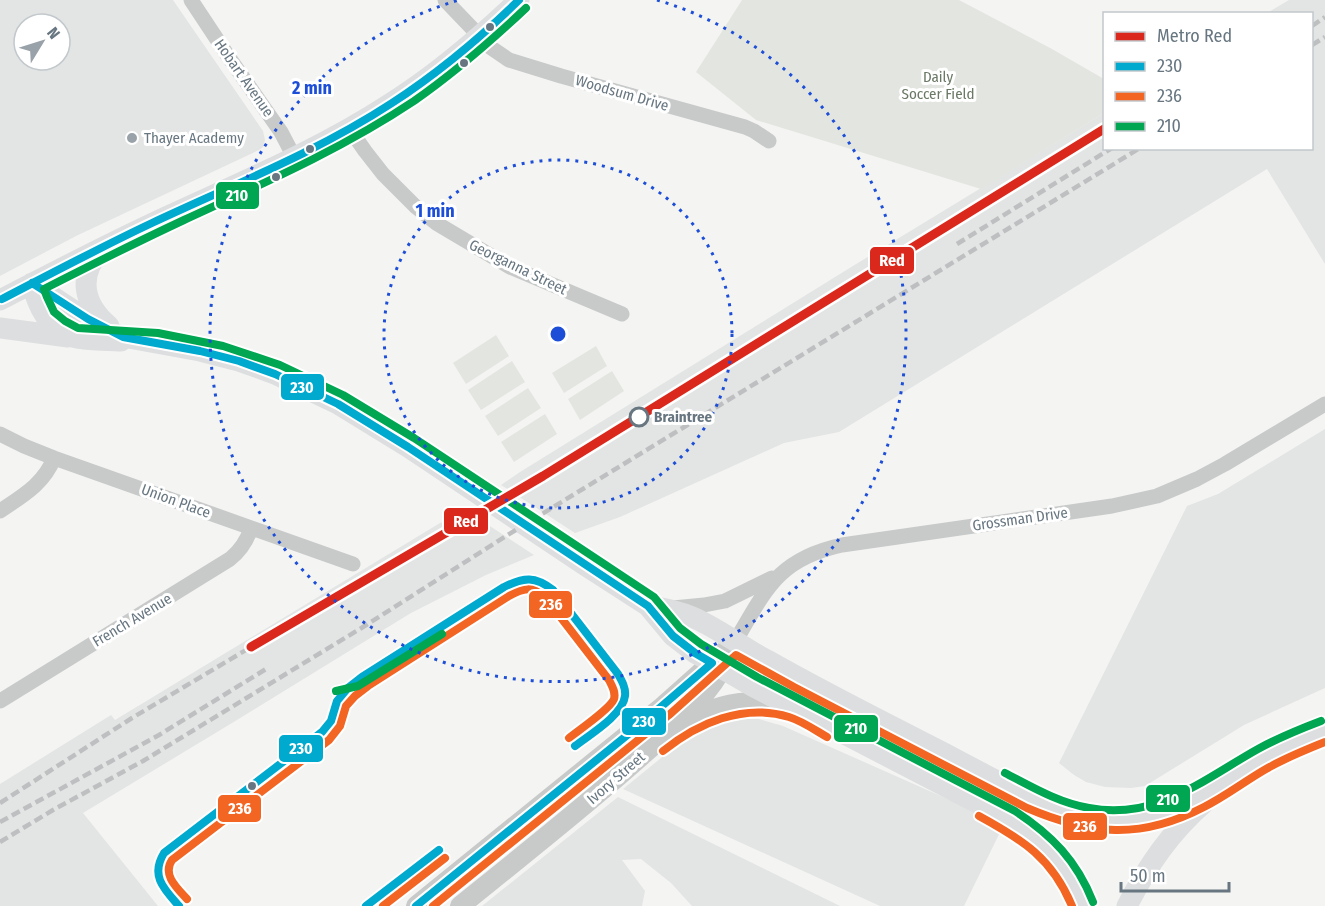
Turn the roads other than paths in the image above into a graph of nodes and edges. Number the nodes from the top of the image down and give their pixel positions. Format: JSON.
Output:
{"nodes":[{"id":1,"x":191,"y":0,"type":"edge"},
{"id":2,"x":445,"y":0,"type":"edge"},
{"id":3,"x":519,"y":0,"type":"edge"},
{"id":4,"x":480,"y":36,"type":"junction"},
{"id":5,"x":350,"y":128,"type":"junction"},
{"id":6,"x":768,"y":141,"type":"dead end"},
{"id":7,"x":294,"y":157,"type":"junction"},
{"id":8,"x":105,"y":246,"type":"junction"},
{"id":9,"x":32,"y":283,"type":"junction"},
{"id":10,"x":0,"y":300,"type":"edge"},
{"id":11,"x":622,"y":314,"type":"dead end"},
{"id":12,"x":0,"y":328,"type":"edge"},
{"id":13,"x":75,"y":338,"type":"junction"},
{"id":14,"x":157,"y":343,"type":"junction"},
{"id":15,"x":1325,"y":404,"type":"edge"},
{"id":16,"x":0,"y":434,"type":"edge"},
{"id":17,"x":54,"y":458,"type":"junction"},
{"id":18,"x":0,"y":511,"type":"edge"},
{"id":19,"x":251,"y":528,"type":"junction"},
{"id":20,"x":353,"y":564,"type":"dead end"},
{"id":21,"x":780,"y":574,"type":"junction"},
{"id":22,"x":656,"y":607,"type":"junction"},
{"id":23,"x":735,"y":642,"type":"junction"},
{"id":24,"x":718,"y":666,"type":"junction"},
{"id":25,"x":0,"y":701,"type":"edge"},
{"id":26,"x":794,"y":708,"type":"junction"},
{"id":27,"x":1325,"y":731,"type":"edge"},
{"id":28,"x":664,"y":736,"type":"junction"},
{"id":29,"x":605,"y":753,"type":"junction"},
{"id":30,"x":1237,"y":775,"type":"junction"},
{"id":31,"x":515,"y":861,"type":"junction"},
{"id":32,"x":416,"y":906,"type":"edge"},
{"id":33,"x":460,"y":906,"type":"edge"},
{"id":34,"x":1083,"y":906,"type":"edge"},
{"id":35,"x":1128,"y":906,"type":"edge"}],
"edges":[{"from":1,"to":7,"type":"street","name":"Hobart Avenue"},
{"from":2,"to":4,"type":"street","name":"Woodsum Drive"},
{"from":3,"to":4,"type":"main road"},
{"from":4,"to":5,"type":"main road"},
{"from":4,"to":6,"type":"street","name":"Woodsum Drive"},
{"from":5,"to":7,"type":"main road"},
{"from":5,"to":11,"type":"street","name":"Georganna Street"},
{"from":7,"to":8,"type":"main road"},
{"from":8,"to":9,"type":"main road"},
{"from":8,"to":14,"type":"main road"},
{"from":9,"to":10,"type":"main road"},
{"from":9,"to":13,"type":"main road"},
{"from":9,"to":14,"type":"main road"},
{"from":12,"to":13,"type":"main road"},
{"from":13,"to":14,"type":"main road"},
{"from":14,"to":22,"type":"main road"},
{"from":15,"to":21,"type":"street","name":"Grossman Drive"},
{"from":16,"to":17,"type":"street","name":"Union Place"},
{"from":17,"to":18,"type":"street"},
{"from":17,"to":19,"type":"street","name":"Union Place"},
{"from":19,"to":20,"type":"street","name":"Union Place"},
{"from":19,"to":25,"type":"street","name":"French Avenue"},
{"from":21,"to":22,"type":"street"},
{"from":21,"to":23,"type":"street","name":"Grossman Drive"},
{"from":22,"to":23,"type":"main road"},
{"from":22,"to":24,"type":"main road"},
{"from":23,"to":24,"type":"street","name":"Ivory Street"},
{"from":23,"to":30,"type":"main road"},
{"from":24,"to":26,"type":"main road"},
{"from":24,"to":28,"type":"street","name":"Ivory Street"},
{"from":24,"to":29,"type":"street","name":"Ivory Street"},
{"from":26,"to":28,"type":"street"},
{"from":26,"to":34,"type":"main road"},
{"from":27,"to":30,"type":"main road"},
{"from":28,"to":31,"type":"street","name":"Ivory Street"},
{"from":29,"to":31,"type":"street"},
{"from":29,"to":32,"type":"street","name":"Ivory Street"},
{"from":30,"to":35,"type":"main road"},
{"from":31,"to":33,"type":"street","name":"Ivory Street"}]}
